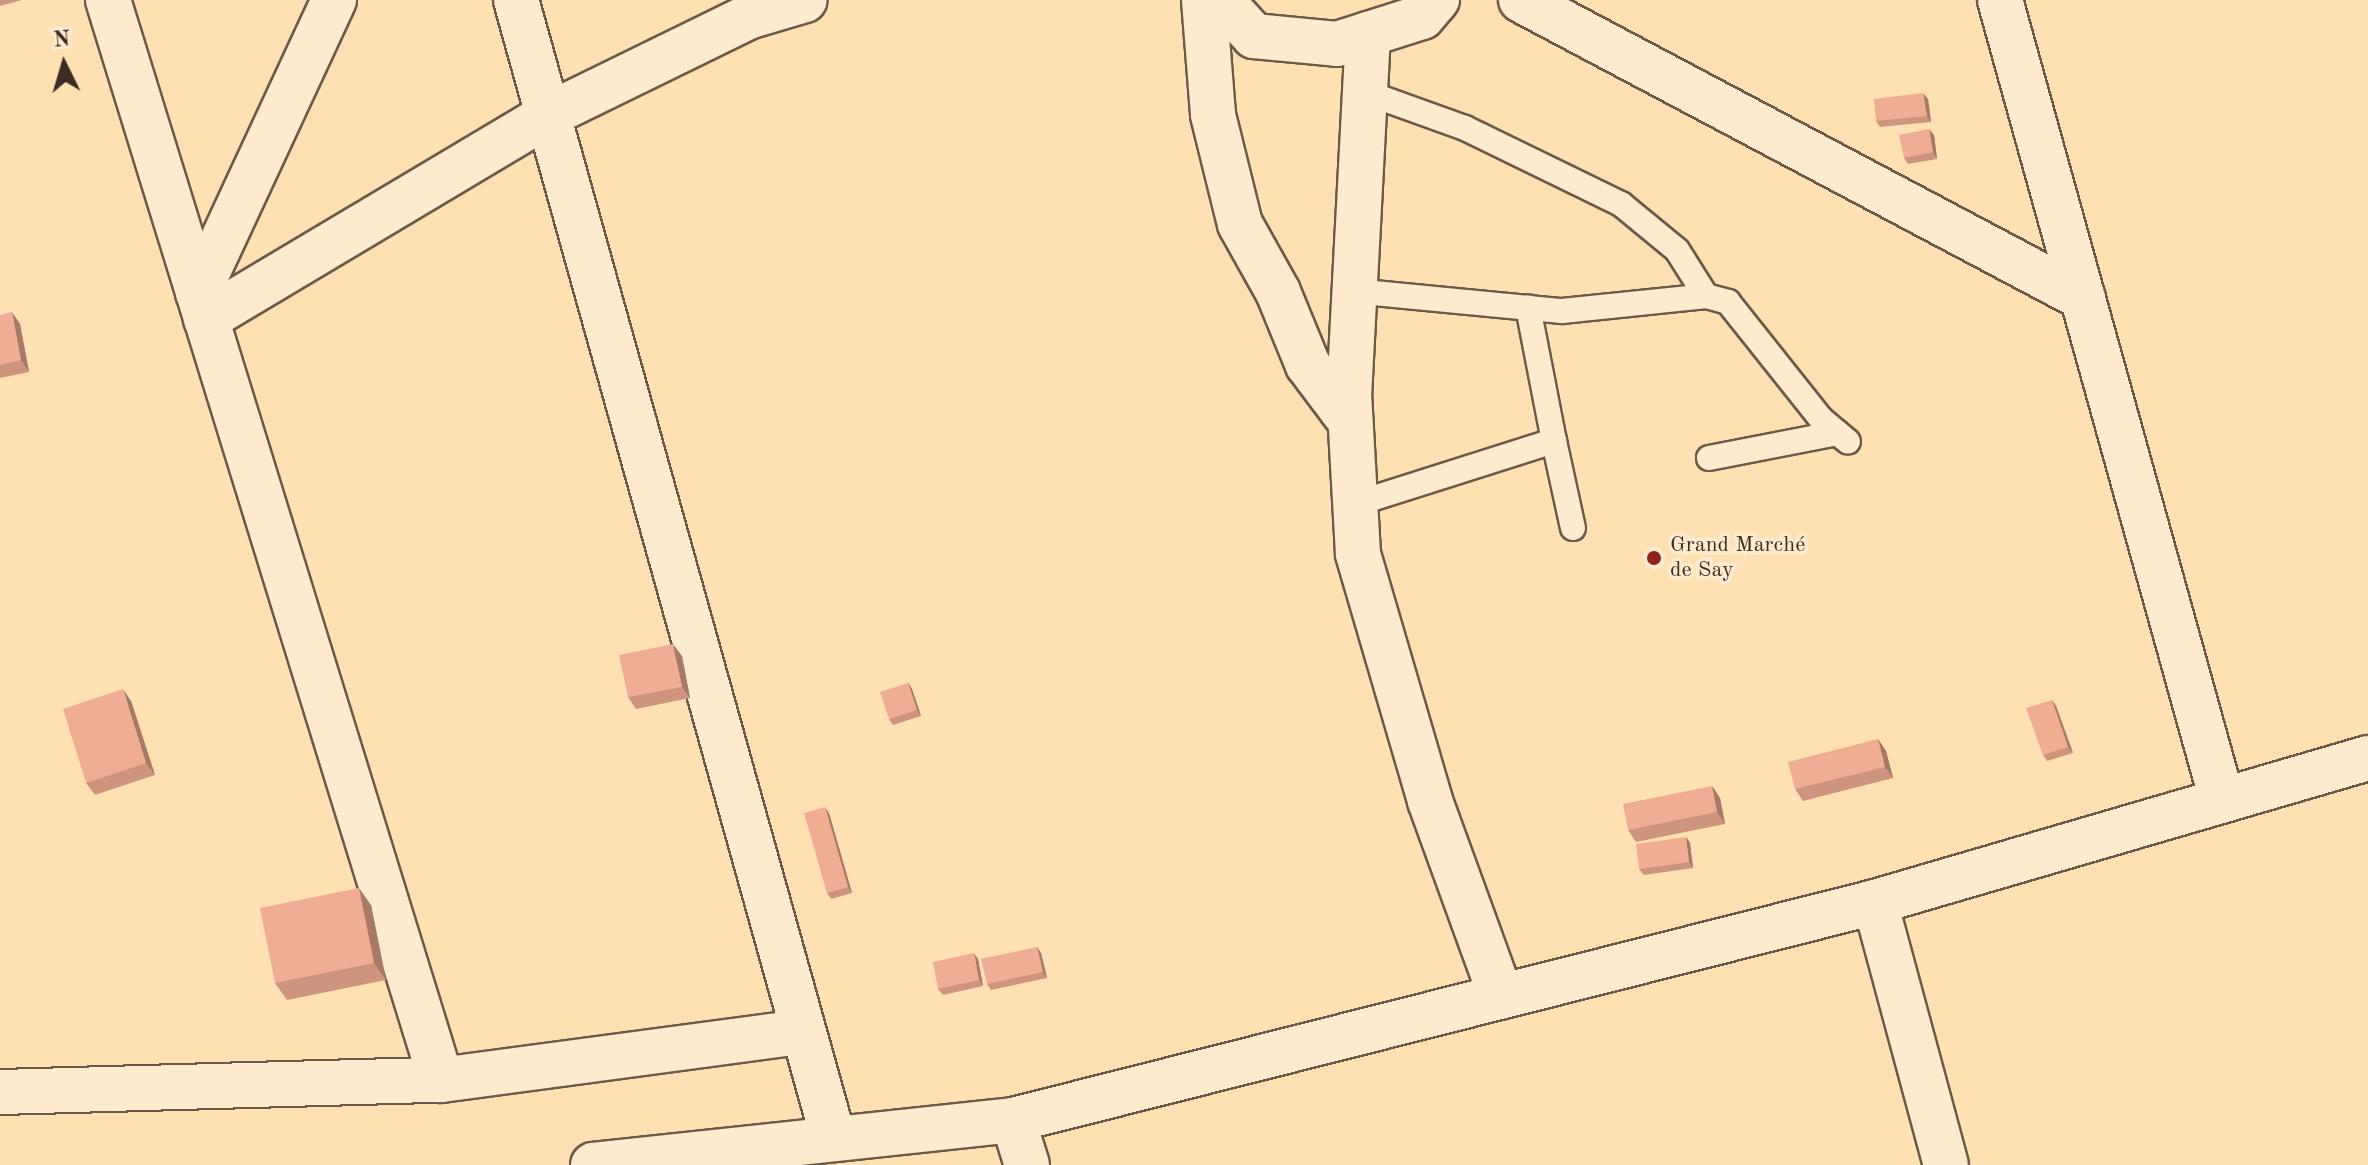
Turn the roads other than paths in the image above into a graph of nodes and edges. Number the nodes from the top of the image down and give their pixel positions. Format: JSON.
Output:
{"nodes":[{"id":1,"x":108,"y":0,"type":"edge"},
{"id":2,"x":334,"y":0,"type":"edge"},
{"id":3,"x":516,"y":0,"type":"edge"},
{"id":4,"x":805,"y":0,"type":"edge"},
{"id":5,"x":1204,"y":0,"type":"edge"},
{"id":6,"x":1221,"y":0,"type":"edge"},
{"id":7,"x":1437,"y":0,"type":"edge"},
{"id":8,"x":1521,"y":0,"type":"edge"},
{"id":9,"x":2000,"y":0,"type":"edge"},
{"id":10,"x":1368,"y":34,"type":"junction"},
{"id":11,"x":1365,"y":92,"type":"junction"},
{"id":12,"x":548,"y":115,"type":"junction"},
{"id":13,"x":1353,"y":291,"type":"junction"},
{"id":14,"x":1706,"y":296,"type":"junction"},
{"id":15,"x":2083,"y":298,"type":"junction"},
{"id":16,"x":202,"y":306,"type":"junction"},
{"id":17,"x":1528,"y":307,"type":"junction"},
{"id":18,"x":1350,"y":421,"type":"junction"},
{"id":19,"x":1554,"y":441,"type":"junction"},
{"id":20,"x":1709,"y":458,"type":"dead end"},
{"id":21,"x":1355,"y":504,"type":"junction"},
{"id":22,"x":1573,"y":528,"type":"dead end"},
{"id":23,"x":2368,"y":758,"type":"edge"},
{"id":24,"x":2222,"y":800,"type":"junction"},
{"id":25,"x":1875,"y":902,"type":"junction"},
{"id":26,"x":1501,"y":996,"type":"junction"},
{"id":27,"x":803,"y":1032,"type":"junction"},
{"id":28,"x":441,"y":1080,"type":"junction"},
{"id":29,"x":0,"y":1092,"type":"edge"},
{"id":30,"x":1013,"y":1120,"type":"junction"},
{"id":31,"x":833,"y":1137,"type":"junction"},
{"id":32,"x":593,"y":1165,"type":"edge"},
{"id":33,"x":1027,"y":1165,"type":"edge"},
{"id":34,"x":1946,"y":1165,"type":"edge"}],
"edges":[{"from":1,"to":16,"type":"street"},
{"from":2,"to":16,"type":"street"},
{"from":3,"to":12,"type":"street"},
{"from":4,"to":12,"type":"street"},
{"from":5,"to":18,"type":"street"},
{"from":6,"to":10,"type":"street"},
{"from":7,"to":10,"type":"street"},
{"from":8,"to":15,"type":"street"},
{"from":9,"to":15,"type":"street"},
{"from":10,"to":11,"type":"street"},
{"from":11,"to":13,"type":"street"},
{"from":11,"to":14,"type":"lane"},
{"from":12,"to":16,"type":"street"},
{"from":12,"to":27,"type":"street"},
{"from":13,"to":17,"type":"lane"},
{"from":13,"to":18,"type":"street"},
{"from":14,"to":17,"type":"lane"},
{"from":14,"to":20,"type":"lane"},
{"from":15,"to":24,"type":"street"},
{"from":16,"to":28,"type":"street"},
{"from":17,"to":19,"type":"lane"},
{"from":18,"to":21,"type":"street"},
{"from":19,"to":21,"type":"lane"},
{"from":19,"to":22,"type":"lane"},
{"from":21,"to":26,"type":"street"},
{"from":23,"to":24,"type":"street"},
{"from":24,"to":25,"type":"street"},
{"from":25,"to":26,"type":"street"},
{"from":25,"to":34,"type":"street"},
{"from":26,"to":30,"type":"street"},
{"from":27,"to":28,"type":"street"},
{"from":27,"to":31,"type":"street"},
{"from":28,"to":29,"type":"street"},
{"from":30,"to":31,"type":"street"},
{"from":30,"to":33,"type":"street"},
{"from":31,"to":32,"type":"street"}]}
